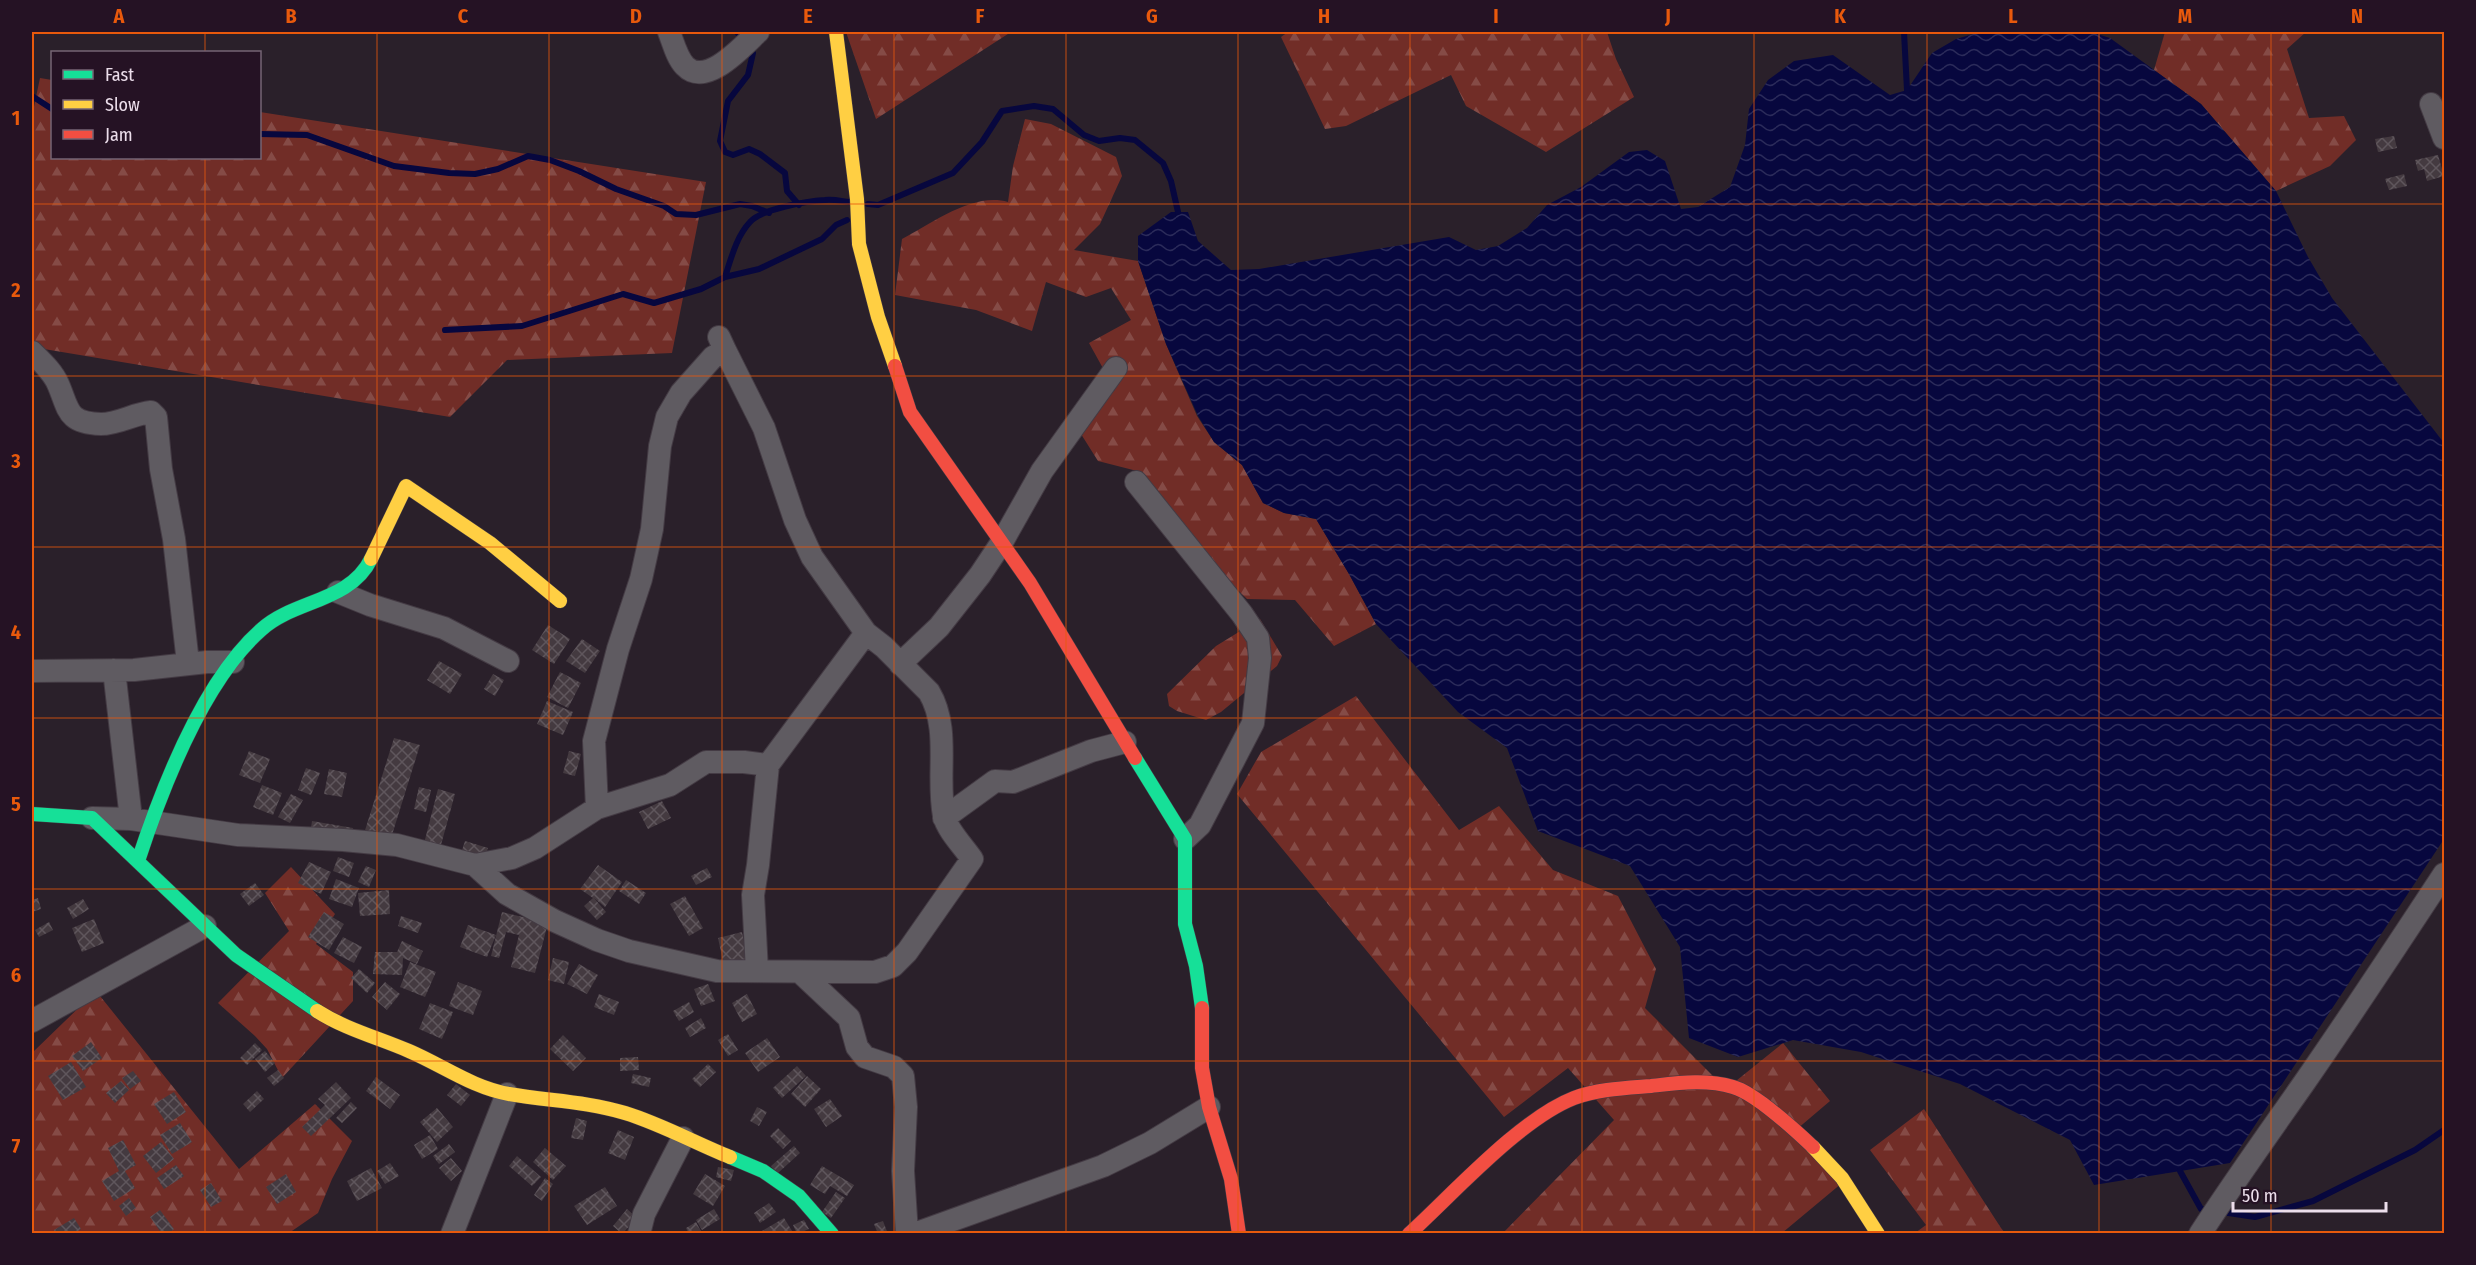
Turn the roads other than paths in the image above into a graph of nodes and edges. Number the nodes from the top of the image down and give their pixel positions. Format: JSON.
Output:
{"nodes":[{"id":1,"x":669,"y":32,"type":"edge"},
{"id":2,"x":758,"y":32,"type":"edge"},
{"id":3,"x":837,"y":32,"type":"edge"},
{"id":4,"x":2431,"y":104,"type":"dead end"},
{"id":5,"x":2445,"y":138,"type":"edge"},
{"id":6,"x":32,"y":352,"type":"edge"},
{"id":7,"x":1116,"y":368,"type":"dead end"},
{"id":8,"x":1136,"y":482,"type":"dead end"},
{"id":9,"x":1002,"y":542,"type":"junction"},
{"id":10,"x":338,"y":592,"type":"junction"},
{"id":11,"x":560,"y":601,"type":"dead end"},
{"id":12,"x":866,"y":633,"type":"junction"},
{"id":13,"x":508,"y":661,"type":"dead end"},
{"id":14,"x":233,"y":662,"type":"junction"},
{"id":15,"x":188,"y":663,"type":"junction"},
{"id":16,"x":900,"y":664,"type":"junction"},
{"id":17,"x":32,"y":670,"type":"edge"},
{"id":18,"x":114,"y":670,"type":"junction"},
{"id":19,"x":1125,"y":742,"type":"junction"},
{"id":20,"x":768,"y":765,"type":"junction"},
{"id":21,"x":597,"y":808,"type":"junction"},
{"id":22,"x":32,"y":814,"type":"edge"},
{"id":23,"x":92,"y":818,"type":"junction"},
{"id":24,"x":944,"y":818,"type":"junction"},
{"id":25,"x":141,"y":821,"type":"junction"},
{"id":26,"x":1185,"y":838,"type":"junction"},
{"id":27,"x":138,"y":861,"type":"junction"},
{"id":28,"x":475,"y":865,"type":"junction"},
{"id":29,"x":2445,"y":874,"type":"edge"},
{"id":30,"x":205,"y":927,"type":"junction"},
{"id":31,"x":757,"y":971,"type":"junction"},
{"id":32,"x":800,"y":972,"type":"junction"},
{"id":33,"x":32,"y":1021,"type":"edge"},
{"id":34,"x":507,"y":1094,"type":"junction"},
{"id":35,"x":1209,"y":1107,"type":"junction"},
{"id":36,"x":683,"y":1138,"type":"junction"},
{"id":37,"x":452,"y":1233,"type":"edge"},
{"id":38,"x":639,"y":1233,"type":"edge"},
{"id":39,"x":832,"y":1233,"type":"edge"},
{"id":40,"x":907,"y":1233,"type":"edge"},
{"id":41,"x":914,"y":1233,"type":"edge"},
{"id":42,"x":1239,"y":1233,"type":"edge"},
{"id":43,"x":1409,"y":1233,"type":"edge"},
{"id":44,"x":1878,"y":1233,"type":"edge"},
{"id":45,"x":2200,"y":1233,"type":"edge"}],
"edges":[{"from":1,"to":2,"type":"street"},
{"from":3,"to":9,"type":"street"},
{"from":4,"to":5,"type":"street"},
{"from":6,"to":15,"type":"street"},
{"from":7,"to":9,"type":"street"},
{"from":8,"to":26,"type":"street"},
{"from":9,"to":16,"type":"street"},
{"from":9,"to":19,"type":"street"},
{"from":10,"to":11,"type":"street"},
{"from":10,"to":13,"type":"street"},
{"from":10,"to":14,"type":"street"},
{"from":12,"to":16,"type":"street"},
{"from":12,"to":20,"type":"street"},
{"from":12,"to":21,"type":"street"},
{"from":14,"to":15,"type":"street"},
{"from":14,"to":25,"type":"street"},
{"from":15,"to":18,"type":"street"},
{"from":16,"to":24,"type":"street"},
{"from":17,"to":18,"type":"street"},
{"from":18,"to":25,"type":"street"},
{"from":19,"to":24,"type":"street"},
{"from":19,"to":26,"type":"street"},
{"from":20,"to":21,"type":"street"},
{"from":20,"to":31,"type":"street"},
{"from":21,"to":28,"type":"street"},
{"from":22,"to":23,"type":"street"},
{"from":23,"to":25,"type":"street"},
{"from":23,"to":27,"type":"street"},
{"from":24,"to":32,"type":"street"},
{"from":25,"to":27,"type":"street"},
{"from":25,"to":28,"type":"street"},
{"from":26,"to":35,"type":"street"},
{"from":27,"to":30,"type":"street"},
{"from":28,"to":31,"type":"street"},
{"from":29,"to":45,"type":"street"},
{"from":30,"to":33,"type":"street"},
{"from":30,"to":34,"type":"street"},
{"from":31,"to":32,"type":"street"},
{"from":32,"to":40,"type":"street"},
{"from":34,"to":36,"type":"street"},
{"from":34,"to":37,"type":"street"},
{"from":35,"to":41,"type":"street"},
{"from":35,"to":42,"type":"street"},
{"from":36,"to":38,"type":"street"},
{"from":36,"to":39,"type":"street"},
{"from":43,"to":44,"type":"street"}]}
